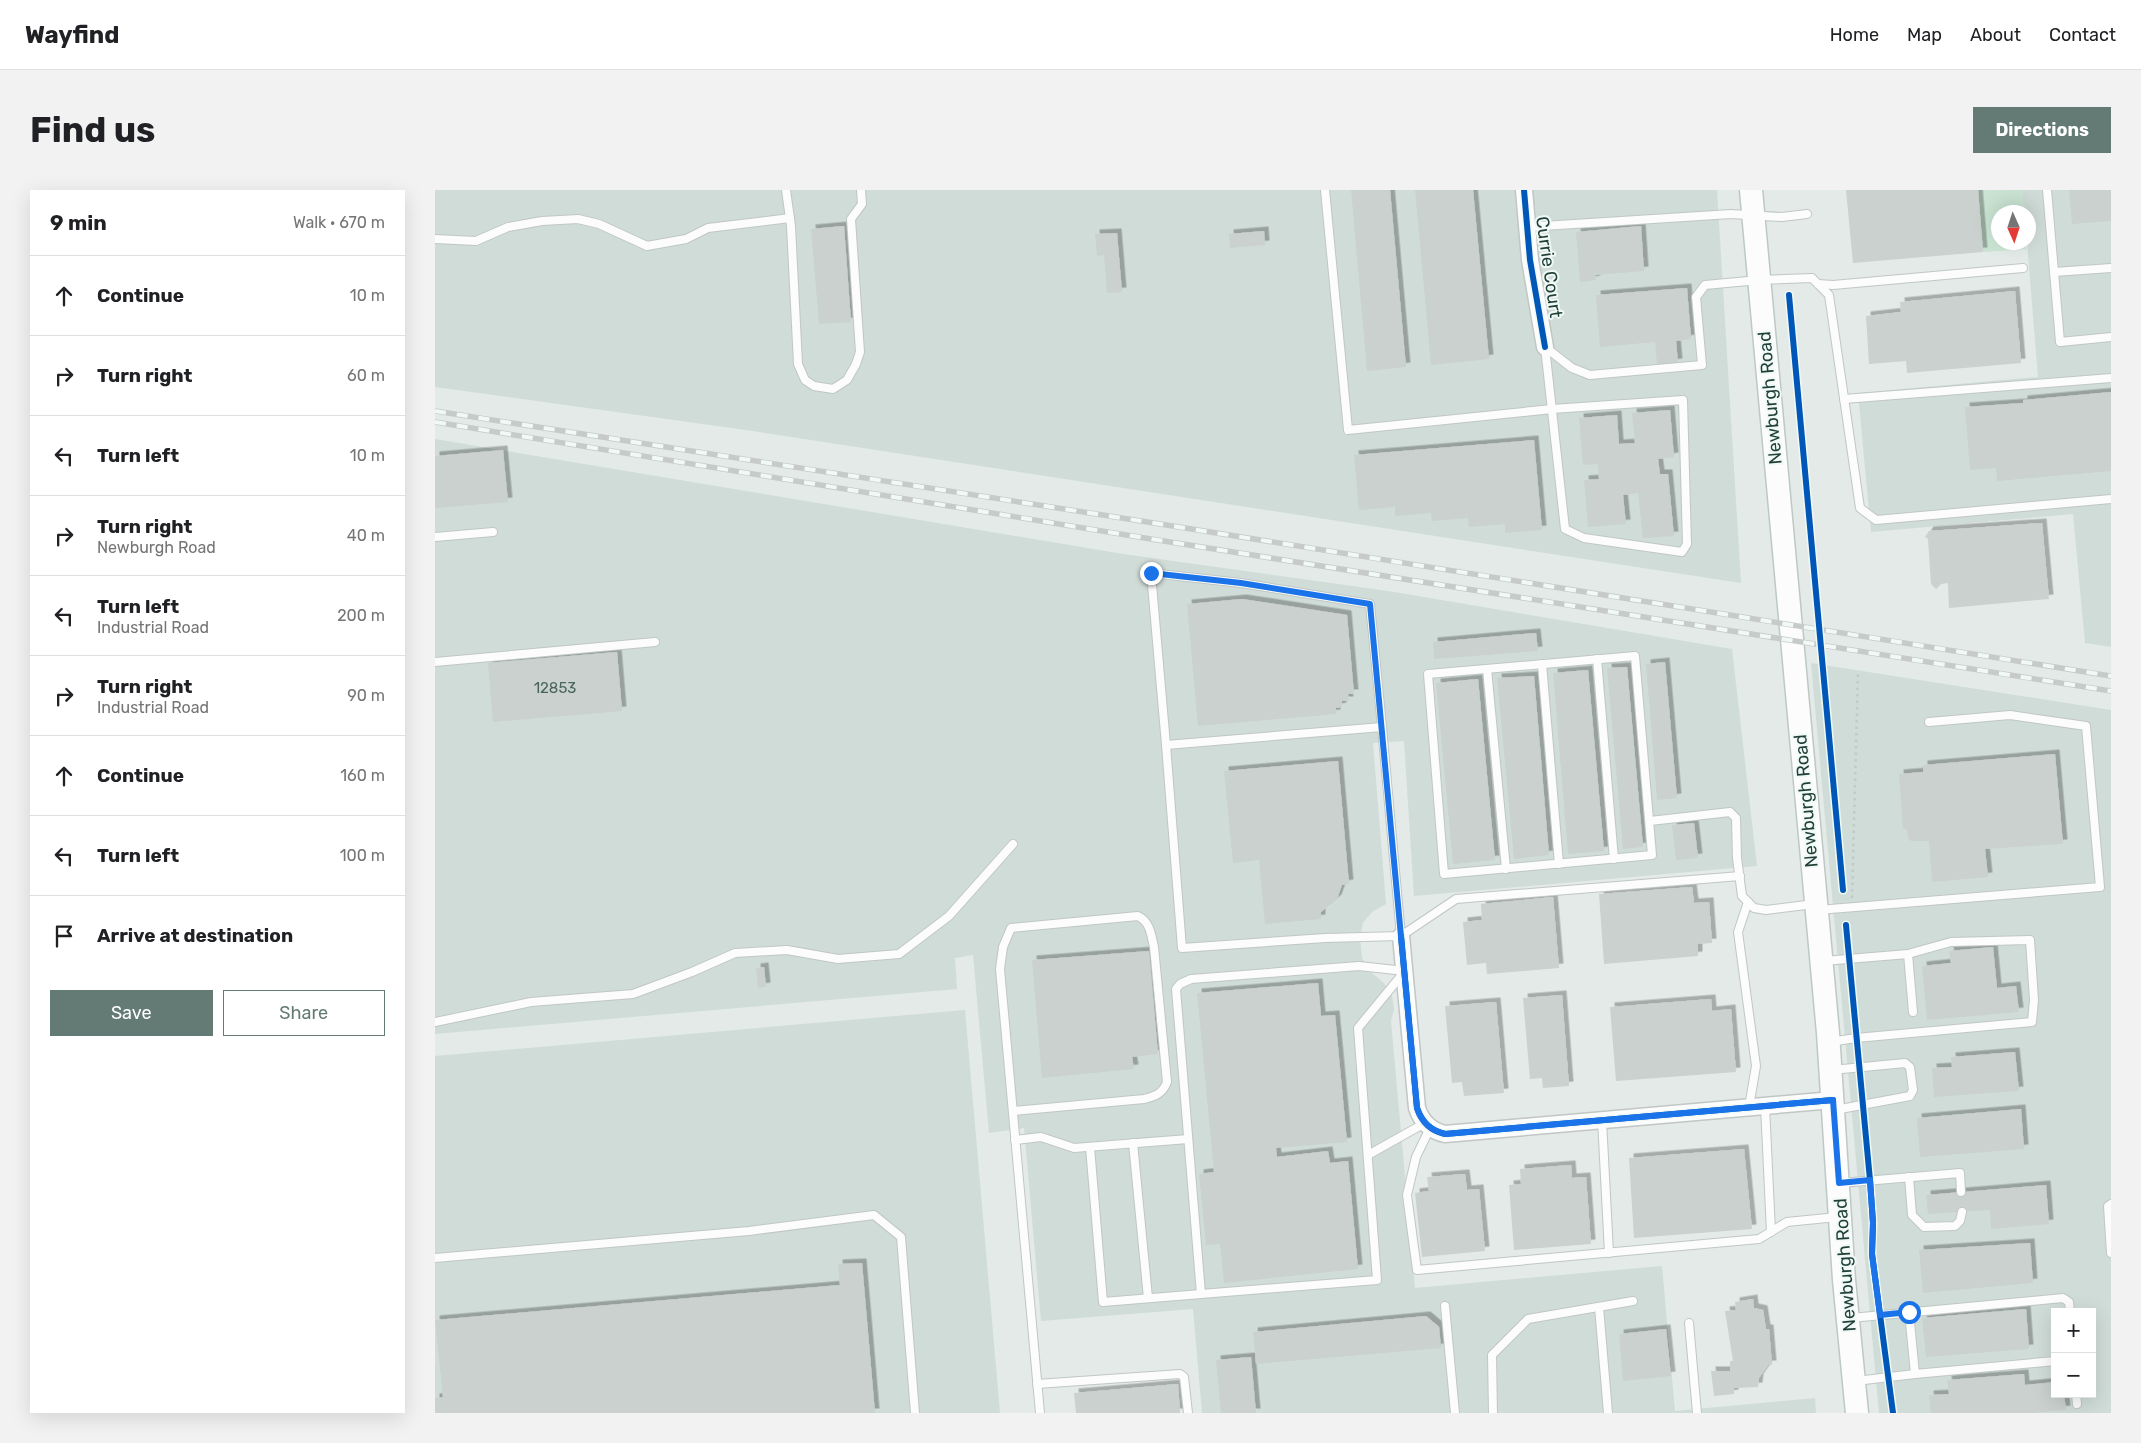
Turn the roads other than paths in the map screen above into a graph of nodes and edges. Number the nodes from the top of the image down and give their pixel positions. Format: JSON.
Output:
{"nodes":[{"id":1,"x":786,"y":190,"type":"edge"},
{"id":2,"x":861,"y":190,"type":"edge"},
{"id":3,"x":1325,"y":190,"type":"edge"},
{"id":4,"x":1524,"y":190,"type":"edge"},
{"id":5,"x":1751,"y":190,"type":"edge"},
{"id":6,"x":2047,"y":190,"type":"edge"},
{"id":7,"x":1807,"y":214,"type":"dead end"},
{"id":8,"x":1754,"y":217,"type":"junction"},
{"id":9,"x":790,"y":218,"type":"junction"},
{"id":10,"x":1527,"y":227,"type":"junction"},
{"id":11,"x":435,"y":239,"type":"edge"},
{"id":12,"x":2023,"y":268,"type":"dead end"},
{"id":13,"x":2111,"y":268,"type":"edge"},
{"id":14,"x":2054,"y":272,"type":"junction"},
{"id":15,"x":1759,"y":280,"type":"junction"},
{"id":16,"x":1818,"y":284,"type":"junction"},
{"id":17,"x":2111,"y":337,"type":"edge"},
{"id":18,"x":1545,"y":347,"type":"junction"},
{"id":19,"x":2111,"y":378,"type":"edge"},
{"id":20,"x":1844,"y":399,"type":"junction"},
{"id":21,"x":1552,"y":408,"type":"junction"},
{"id":22,"x":2111,"y":499,"type":"edge"},
{"id":23,"x":493,"y":532,"type":"dead end"},
{"id":24,"x":435,"y":537,"type":"edge"},
{"id":25,"x":655,"y":642,"type":"dead end"},
{"id":26,"x":1597,"y":659,"type":"junction"},
{"id":27,"x":435,"y":662,"type":"edge"},
{"id":28,"x":1542,"y":664,"type":"junction"},
{"id":29,"x":1487,"y":669,"type":"junction"},
{"id":30,"x":1929,"y":722,"type":"dead end"},
{"id":31,"x":1382,"y":727,"type":"junction"},
{"id":32,"x":1166,"y":745,"type":"junction"},
{"id":33,"x":1650,"y":821,"type":"junction"},
{"id":34,"x":1013,"y":844,"type":"dead end"},
{"id":35,"x":1614,"y":859,"type":"junction"},
{"id":36,"x":1559,"y":864,"type":"junction"},
{"id":37,"x":1506,"y":869,"type":"junction"},
{"id":38,"x":1740,"y":876,"type":"junction"},
{"id":39,"x":1748,"y":902,"type":"junction"},
{"id":40,"x":1816,"y":907,"type":"junction"},
{"id":41,"x":1401,"y":936,"type":"junction"},
{"id":42,"x":1908,"y":954,"type":"junction"},
{"id":43,"x":1821,"y":961,"type":"junction"},
{"id":44,"x":1405,"y":971,"type":"junction"},
{"id":45,"x":1913,"y":1012,"type":"dead end"},
{"id":46,"x":435,"y":1022,"type":"edge"},
{"id":47,"x":1828,"y":1042,"type":"junction"},
{"id":48,"x":1830,"y":1070,"type":"junction"},
{"id":49,"x":1833,"y":1105,"type":"junction"},
{"id":50,"x":1757,"y":1107,"type":"junction"},
{"id":51,"x":1013,"y":1112,"type":"junction"},
{"id":52,"x":1603,"y":1120,"type":"junction"},
{"id":53,"x":1427,"y":1126,"type":"junction"},
{"id":54,"x":1188,"y":1139,"type":"junction"},
{"id":55,"x":1015,"y":1140,"type":"junction"},
{"id":56,"x":1133,"y":1143,"type":"junction"},
{"id":57,"x":1090,"y":1146,"type":"junction"},
{"id":58,"x":1367,"y":1155,"type":"junction"},
{"id":59,"x":1909,"y":1177,"type":"junction"},
{"id":60,"x":1839,"y":1183,"type":"junction"},
{"id":61,"x":1961,"y":1192,"type":"dead end"},
{"id":62,"x":2111,"y":1204,"type":"edge"},
{"id":63,"x":1962,"y":1212,"type":"dead end"},
{"id":64,"x":1841,"y":1216,"type":"junction"},
{"id":65,"x":1771,"y":1232,"type":"junction"},
{"id":66,"x":1609,"y":1253,"type":"junction"},
{"id":67,"x":2111,"y":1253,"type":"edge"},
{"id":68,"x":435,"y":1258,"type":"edge"},
{"id":69,"x":1201,"y":1294,"type":"junction"},
{"id":70,"x":1148,"y":1298,"type":"junction"},
{"id":71,"x":1633,"y":1301,"type":"dead end"},
{"id":72,"x":1445,"y":1306,"type":"dead end"},
{"id":73,"x":1599,"y":1307,"type":"junction"},
{"id":74,"x":2070,"y":1308,"type":"edge"},
{"id":75,"x":1909,"y":1312,"type":"junction"},
{"id":76,"x":1848,"y":1318,"type":"junction"},
{"id":77,"x":1689,"y":1323,"type":"dead end"},
{"id":78,"x":2051,"y":1361,"type":"edge"},
{"id":79,"x":1915,"y":1374,"type":"junction"},
{"id":80,"x":1854,"y":1382,"type":"junction"},
{"id":81,"x":1037,"y":1384,"type":"junction"},
{"id":82,"x":2076,"y":1398,"type":"edge"},
{"id":83,"x":2077,"y":1404,"type":"dead end"},
{"id":84,"x":915,"y":1413,"type":"edge"},
{"id":85,"x":1040,"y":1413,"type":"edge"},
{"id":86,"x":1188,"y":1413,"type":"edge"},
{"id":87,"x":1455,"y":1413,"type":"edge"},
{"id":88,"x":1493,"y":1413,"type":"edge"},
{"id":89,"x":1608,"y":1413,"type":"edge"},
{"id":90,"x":1697,"y":1413,"type":"edge"},
{"id":91,"x":1857,"y":1413,"type":"edge"}],
"edges":[{"from":1,"to":9,"type":"lane"},
{"from":2,"to":9,"type":"lane"},
{"from":3,"to":21,"type":"lane"},
{"from":4,"to":10,"type":"street","name":"Currie Court"},
{"from":5,"to":8,"type":"main road","name":"Newburgh Road"},
{"from":6,"to":14,"type":"lane"},
{"from":7,"to":8,"type":"lane"},
{"from":8,"to":10,"type":"lane"},
{"from":8,"to":15,"type":"main road","name":"Newburgh Road"},
{"from":9,"to":11,"type":"lane"},
{"from":10,"to":18,"type":"street","name":"Currie Court"},
{"from":12,"to":16,"type":"lane"},
{"from":13,"to":14,"type":"lane"},
{"from":14,"to":17,"type":"lane"},
{"from":15,"to":16,"type":"lane"},
{"from":15,"to":18,"type":"lane"},
{"from":15,"to":40,"type":"main road","name":"Newburgh Road"},
{"from":16,"to":20,"type":"lane"},
{"from":18,"to":21,"type":"lane"},
{"from":19,"to":20,"type":"lane"},
{"from":20,"to":22,"type":"lane"},
{"from":21,"to":21,"type":"lane"},
{"from":23,"to":24,"type":"lane"},
{"from":25,"to":27,"type":"lane"},
{"from":26,"to":28,"type":"lane"},
{"from":26,"to":33,"type":"lane"},
{"from":26,"to":35,"type":"lane"},
{"from":28,"to":29,"type":"lane"},
{"from":28,"to":36,"type":"lane"},
{"from":29,"to":37,"type":"lane"},
{"from":29,"to":37,"type":"lane"},
{"from":30,"to":40,"type":"lane"},
{"from":31,"to":32,"type":"lane"},
{"from":31,"to":32,"type":"lane"},
{"from":31,"to":41,"type":"lane"},
{"from":32,"to":41,"type":"lane"},
{"from":33,"to":35,"type":"lane"},
{"from":33,"to":38,"type":"lane"},
{"from":34,"to":46,"type":"lane"},
{"from":35,"to":36,"type":"lane"},
{"from":36,"to":37,"type":"lane"},
{"from":38,"to":39,"type":"lane"},
{"from":38,"to":41,"type":"lane"},
{"from":39,"to":40,"type":"lane"},
{"from":39,"to":50,"type":"lane"},
{"from":40,"to":43,"type":"main road","name":"Newburgh Road"},
{"from":41,"to":44,"type":"street"},
{"from":42,"to":43,"type":"lane"},
{"from":42,"to":45,"type":"lane"},
{"from":42,"to":47,"type":"lane"},
{"from":43,"to":47,"type":"main road","name":"Newburgh Road"},
{"from":44,"to":53,"type":"street"},
{"from":44,"to":54,"type":"lane"},
{"from":44,"to":58,"type":"lane"},
{"from":47,"to":48,"type":"main road","name":"Newburgh Road"},
{"from":48,"to":49,"type":"main road","name":"Newburgh Road"},
{"from":48,"to":49,"type":"lane"},
{"from":49,"to":50,"type":"street"},
{"from":49,"to":60,"type":"main road","name":"Newburgh Road"},
{"from":50,"to":52,"type":"street"},
{"from":50,"to":65,"type":"lane"},
{"from":51,"to":51,"type":"lane"},
{"from":51,"to":55,"type":"lane"},
{"from":52,"to":53,"type":"street"},
{"from":52,"to":66,"type":"lane"},
{"from":53,"to":58,"type":"lane"},
{"from":53,"to":66,"type":"lane"},
{"from":54,"to":56,"type":"lane"},
{"from":54,"to":69,"type":"lane"},
{"from":55,"to":57,"type":"lane"},
{"from":55,"to":81,"type":"lane"},
{"from":56,"to":57,"type":"lane"},
{"from":56,"to":70,"type":"lane"},
{"from":57,"to":70,"type":"lane"},
{"from":58,"to":69,"type":"lane"},
{"from":59,"to":60,"type":"lane"},
{"from":59,"to":61,"type":"lane"},
{"from":59,"to":63,"type":"lane"},
{"from":60,"to":64,"type":"main road","name":"Newburgh Road"},
{"from":62,"to":67,"type":"lane"},
{"from":64,"to":65,"type":"lane"},
{"from":64,"to":76,"type":"main road","name":"Newburgh Road"},
{"from":65,"to":66,"type":"lane"},
{"from":68,"to":84,"type":"lane"},
{"from":69,"to":70,"type":"lane"},
{"from":71,"to":73,"type":"lane"},
{"from":72,"to":87,"type":"lane"},
{"from":73,"to":88,"type":"lane"},
{"from":73,"to":89,"type":"lane"},
{"from":74,"to":75,"type":"lane"},
{"from":75,"to":76,"type":"lane"},
{"from":75,"to":79,"type":"lane"},
{"from":76,"to":80,"type":"main road","name":"Newburgh Road"},
{"from":77,"to":90,"type":"lane"},
{"from":78,"to":79,"type":"lane"},
{"from":79,"to":80,"type":"lane"},
{"from":80,"to":91,"type":"main road","name":"Newburgh Road"},
{"from":81,"to":85,"type":"lane"},
{"from":81,"to":86,"type":"lane"},
{"from":82,"to":83,"type":"lane"}]}
